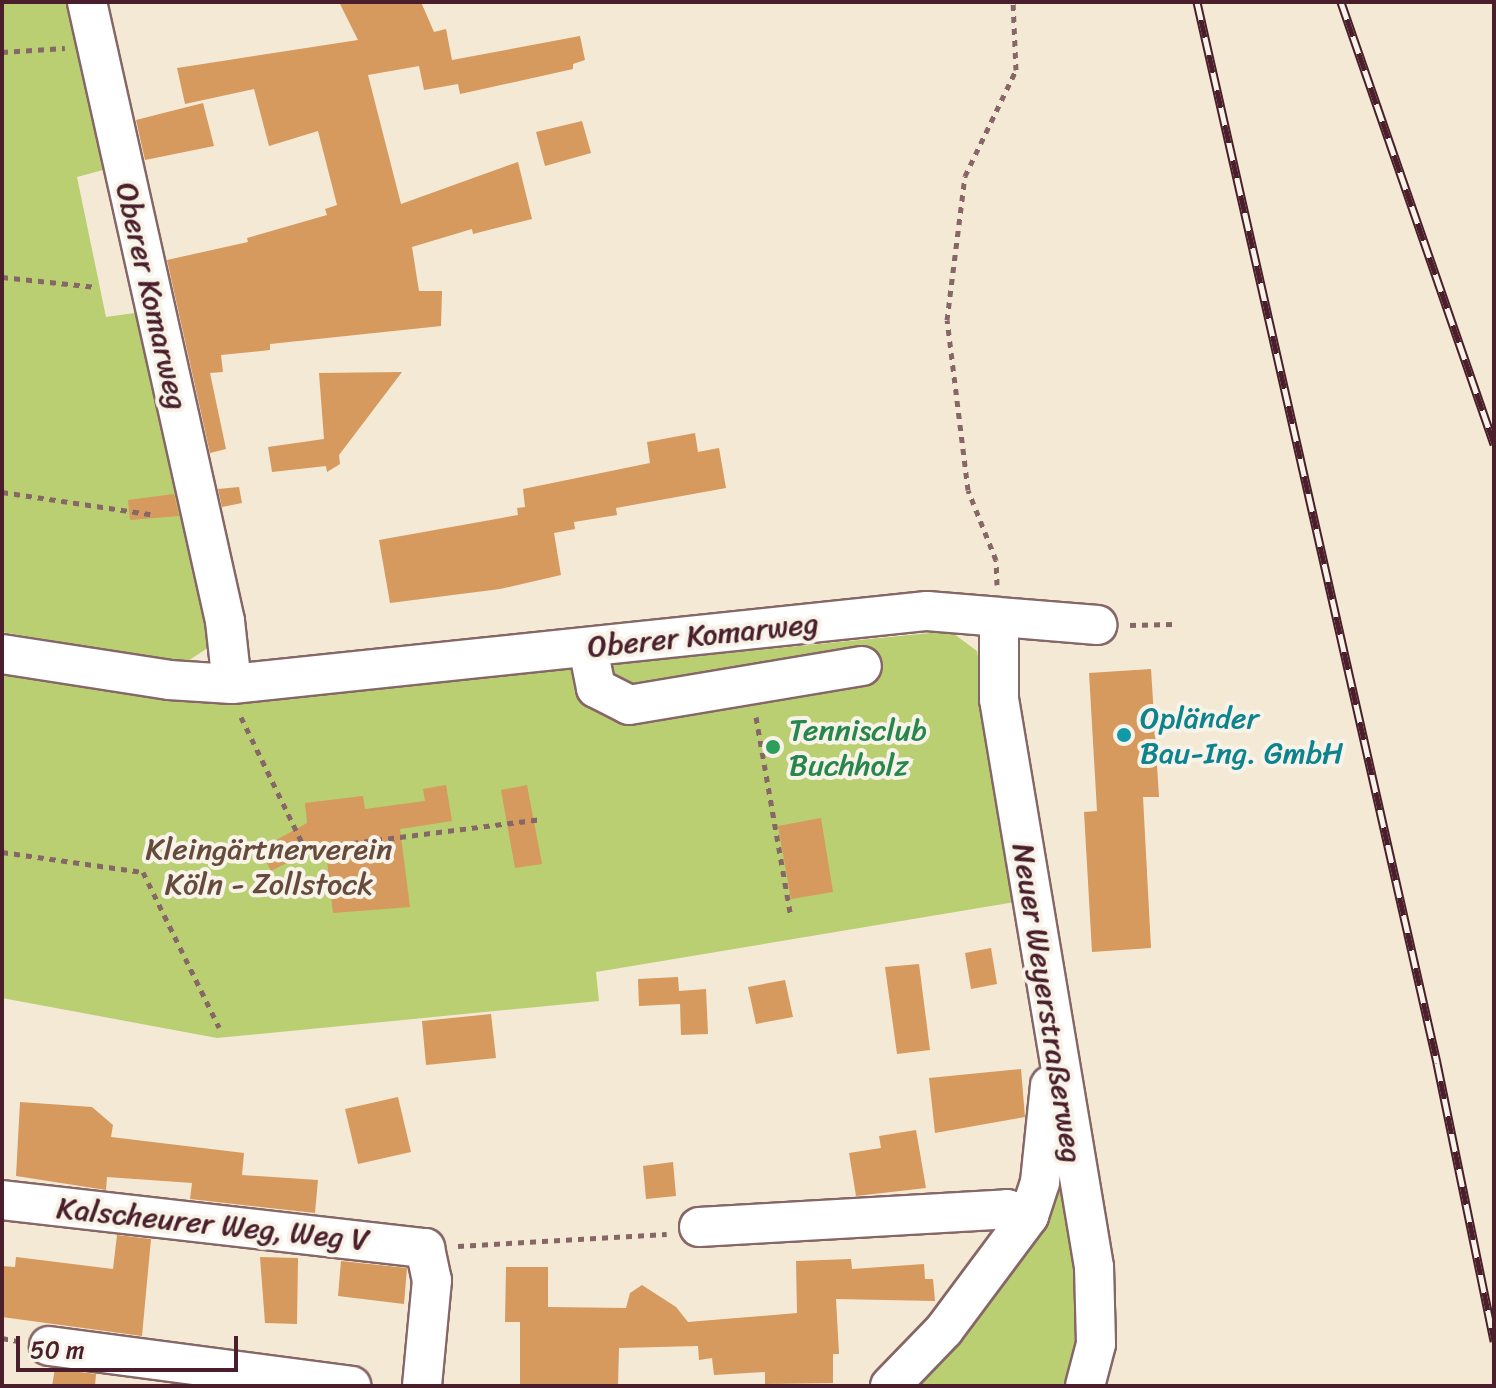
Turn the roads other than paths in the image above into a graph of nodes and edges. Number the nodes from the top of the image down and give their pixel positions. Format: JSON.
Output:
{"nodes":[{"id":1,"x":87,"y":2,"type":"edge"},
{"id":2,"x":999,"y":618,"type":"junction"},
{"id":3,"x":1097,"y":625,"type":"road end"},
{"id":4,"x":588,"y":648,"type":"junction"},
{"id":5,"x":2,"y":654,"type":"edge"},
{"id":6,"x":862,"y":666,"type":"dead end"},
{"id":7,"x":229,"y":684,"type":"junction"},
{"id":8,"x":1059,"y":1080,"type":"junction"},
{"id":9,"x":2,"y":1200,"type":"edge"},
{"id":10,"x":1029,"y":1216,"type":"junction"},
{"id":11,"x":699,"y":1227,"type":"road end"},
{"id":12,"x":49,"y":1346,"type":"dead end"},
{"id":13,"x":351,"y":1386,"type":"edge"},
{"id":14,"x":422,"y":1386,"type":"edge"},
{"id":15,"x":890,"y":1386,"type":"edge"},
{"id":16,"x":1085,"y":1386,"type":"edge"}],
"edges":[{"from":1,"to":7,"type":"street","name":"Oberer Komarweg"},
{"from":2,"to":3,"type":"street","name":"Oberer Komarweg"},
{"from":2,"to":4,"type":"street","name":"Oberer Komarweg"},
{"from":2,"to":8,"type":"street","name":"Neuer Weyerstraßerweg"},
{"from":4,"to":6,"type":"street"},
{"from":4,"to":7,"type":"street","name":"Oberer Komarweg"},
{"from":5,"to":7,"type":"street","name":"Oberer Komarweg"},
{"from":8,"to":10,"type":"street"},
{"from":8,"to":16,"type":"street","name":"Neuer Weyerstraßerweg"},
{"from":9,"to":14,"type":"street","name":"Kalscheurer Weg, Weg V"},
{"from":10,"to":11,"type":"street"},
{"from":10,"to":15,"type":"street"},
{"from":12,"to":13,"type":"street"}]}
